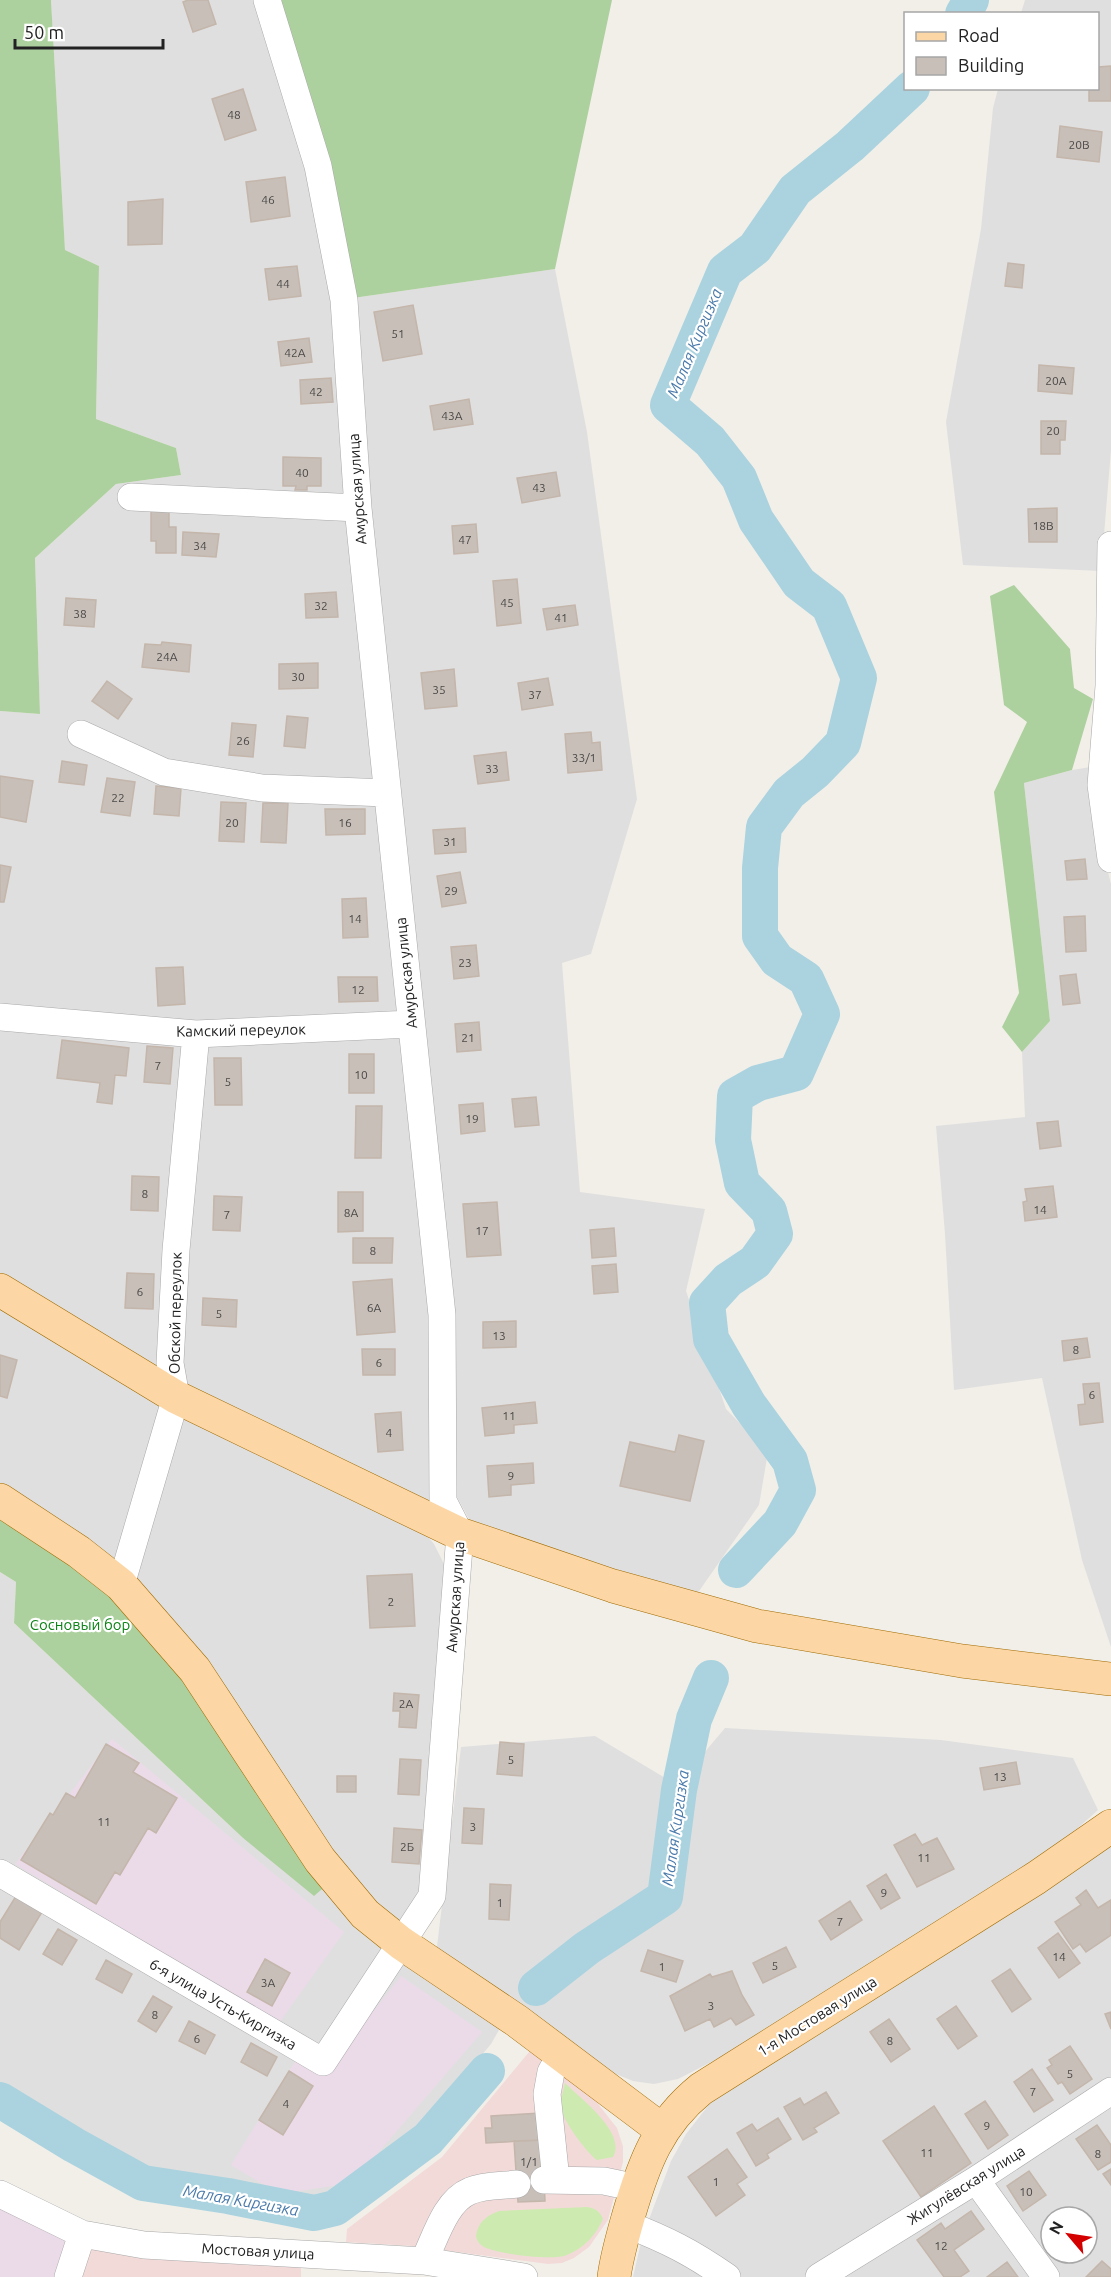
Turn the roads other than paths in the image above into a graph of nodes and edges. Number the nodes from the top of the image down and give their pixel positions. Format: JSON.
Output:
{"nodes":[{"id":1,"x":267,"y":0,"type":"edge"},
{"id":2,"x":131,"y":497,"type":"dead end"},
{"id":3,"x":358,"y":508,"type":"junction"},
{"id":4,"x":1111,"y":545,"type":"edge"},
{"id":5,"x":81,"y":734,"type":"dead end"},
{"id":6,"x":386,"y":793,"type":"junction"},
{"id":7,"x":1111,"y":859,"type":"edge"},
{"id":8,"x":0,"y":1017,"type":"edge"},
{"id":9,"x":411,"y":1024,"type":"junction"},
{"id":10,"x":196,"y":1034,"type":"junction"},
{"id":11,"x":0,"y":1290,"type":"edge"},
{"id":12,"x":176,"y":1397,"type":"junction"},
{"id":13,"x":0,"y":1500,"type":"edge"},
{"id":14,"x":460,"y":1534,"type":"junction"},
{"id":15,"x":121,"y":1585,"type":"junction"},
{"id":16,"x":1111,"y":1679,"type":"edge"},
{"id":17,"x":1111,"y":1826,"type":"edge"},
{"id":18,"x":0,"y":1873,"type":"edge"},
{"id":19,"x":401,"y":1943,"type":"junction"},
{"id":20,"x":561,"y":2054,"type":"junction"},
{"id":21,"x":1111,"y":2091,"type":"edge"},
{"id":22,"x":662,"y":2130,"type":"junction"},
{"id":23,"x":976,"y":2180,"type":"junction"},
{"id":24,"x":516,"y":2184,"type":"dead end"},
{"id":25,"x":637,"y":2188,"type":"junction"},
{"id":26,"x":0,"y":2194,"type":"edge"},
{"id":27,"x":626,"y":2224,"type":"junction"},
{"id":28,"x":82,"y":2234,"type":"junction"},
{"id":29,"x":424,"y":2261,"type":"junction"},
{"id":30,"x":311,"y":2265,"type":"edge"},
{"id":31,"x":490,"y":2274,"type":"edge"},
{"id":32,"x":68,"y":2277,"type":"edge"},
{"id":33,"x":524,"y":2277,"type":"edge"},
{"id":34,"x":614,"y":2277,"type":"edge"},
{"id":35,"x":727,"y":2277,"type":"edge"},
{"id":36,"x":819,"y":2277,"type":"edge"},
{"id":37,"x":1046,"y":2277,"type":"edge"}],
"edges":[{"from":1,"to":3,"type":"street","name":"Амурская улица"},
{"from":2,"to":3,"type":"street"},
{"from":3,"to":6,"type":"street","name":"Амурская улица"},
{"from":4,"to":7,"type":"street"},
{"from":5,"to":6,"type":"street"},
{"from":6,"to":9,"type":"street","name":"Амурская улица"},
{"from":8,"to":10,"type":"street","name":"Камский переулок"},
{"from":9,"to":10,"type":"street","name":"Камский переулок"},
{"from":9,"to":14,"type":"street","name":"Амурская улица"},
{"from":10,"to":12,"type":"street","name":"Обской переулок"},
{"from":11,"to":12,"type":"main road"},
{"from":12,"to":14,"type":"main road"},
{"from":12,"to":15,"type":"street","name":"Обской переулок"},
{"from":13,"to":15,"type":"main road"},
{"from":14,"to":16,"type":"main road"},
{"from":14,"to":19,"type":"street","name":"Амурская улица"},
{"from":15,"to":19,"type":"main road"},
{"from":17,"to":22,"type":"main road","name":"1-я Мостовая улица"},
{"from":18,"to":19,"type":"street","name":"6-я улица Усть-Киргизка"},
{"from":19,"to":20,"type":"main road"},
{"from":20,"to":22,"type":"main road"},
{"from":20,"to":25,"type":"street"},
{"from":21,"to":23,"type":"street","name":"Жигулёвская улица"},
{"from":22,"to":25,"type":"main road","name":"1-я Мостовая улица"},
{"from":23,"to":36,"type":"street","name":"Жигулёвская улица"},
{"from":23,"to":37,"type":"street"},
{"from":24,"to":29,"type":"street"},
{"from":25,"to":27,"type":"main road","name":"1-я Мостовая улица"},
{"from":26,"to":28,"type":"street","name":"Мостовая улица"},
{"from":27,"to":34,"type":"main road","name":"1-я Мостовая улица"},
{"from":27,"to":35,"type":"street"},
{"from":28,"to":30,"type":"street","name":"Мостовая улица"},
{"from":28,"to":32,"type":"street"},
{"from":29,"to":30,"type":"street","name":"Мостовая улица"},
{"from":29,"to":31,"type":"street","name":"Мостовая улица"},
{"from":31,"to":33,"type":"street","name":"Мостовая улица"}]}
